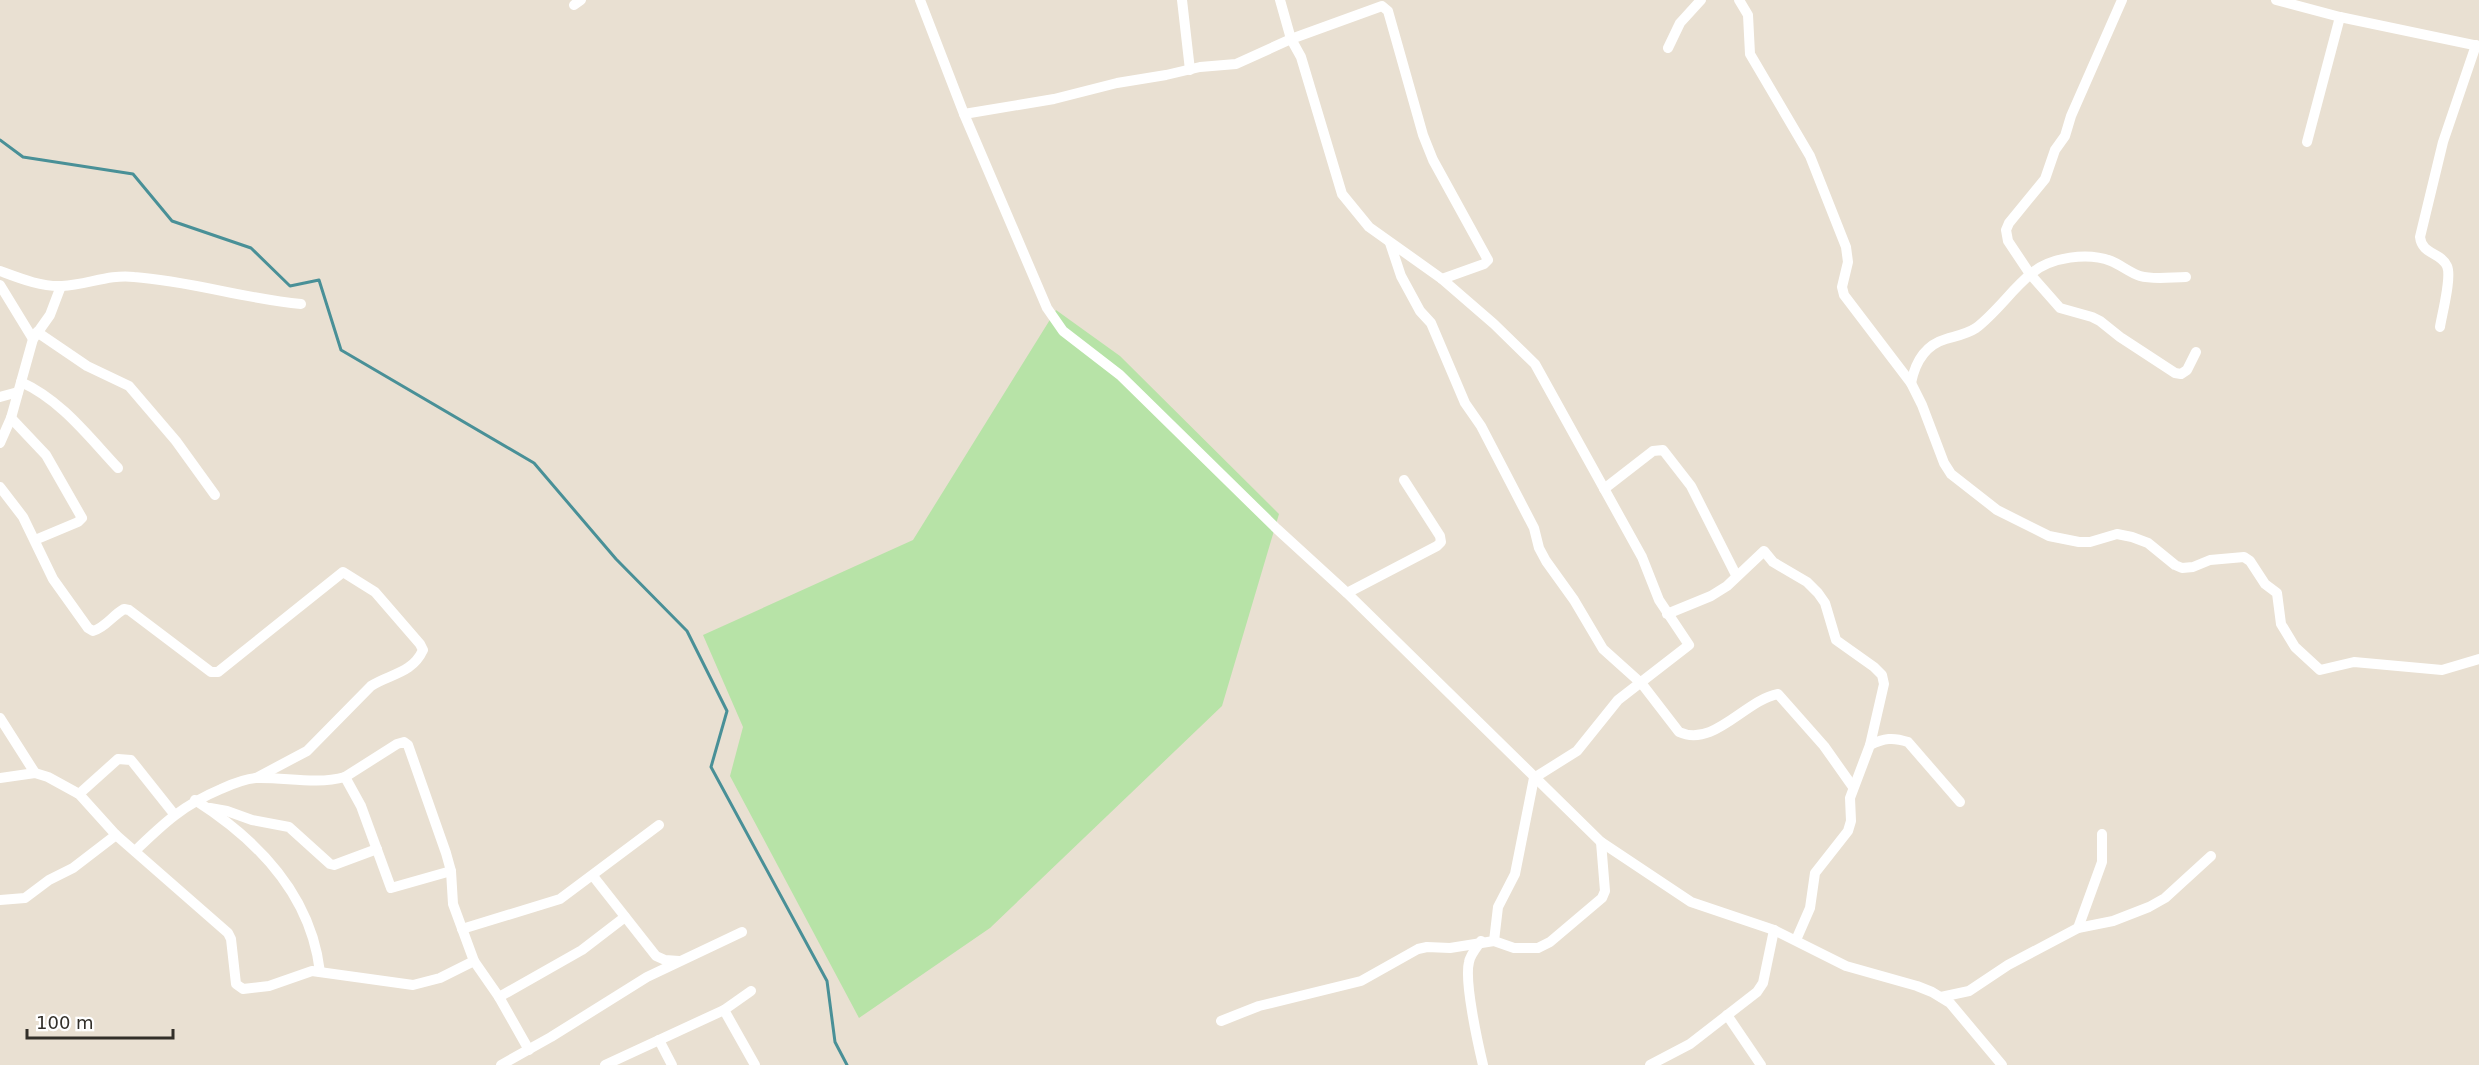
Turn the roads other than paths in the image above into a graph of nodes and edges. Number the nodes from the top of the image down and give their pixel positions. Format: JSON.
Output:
{"nodes":[{"id":1,"x":920,"y":0,"type":"edge"},
{"id":2,"x":1182,"y":0,"type":"edge"},
{"id":3,"x":1280,"y":0,"type":"edge"},
{"id":4,"x":1701,"y":0,"type":"edge"},
{"id":5,"x":1739,"y":0,"type":"edge"},
{"id":6,"x":2122,"y":0,"type":"edge"},
{"id":7,"x":2276,"y":0,"type":"edge"},
{"id":8,"x":2340,"y":18,"type":"junction"},
{"id":9,"x":1291,"y":39,"type":"junction"},
{"id":10,"x":2478,"y":45,"type":"edge"},
{"id":11,"x":1668,"y":48,"type":"dead end"},
{"id":12,"x":1190,"y":70,"type":"junction"},
{"id":13,"x":964,"y":114,"type":"junction"},
{"id":14,"x":2307,"y":142,"type":"dead end"},
{"id":15,"x":1390,"y":243,"type":"junction"},
{"id":16,"x":0,"y":271,"type":"edge"},
{"id":17,"x":2030,"y":274,"type":"junction"},
{"id":18,"x":2186,"y":277,"type":"dead end"},
{"id":19,"x":1442,"y":279,"type":"junction"},
{"id":20,"x":0,"y":285,"type":"edge"},
{"id":21,"x":61,"y":286,"type":"junction"},
{"id":22,"x":302,"y":304,"type":"dead end"},
{"id":23,"x":2440,"y":327,"type":"dead end"},
{"id":24,"x":35,"y":335,"type":"junction"},
{"id":25,"x":2196,"y":352,"type":"dead end"},
{"id":26,"x":1911,"y":383,"type":"junction"},
{"id":27,"x":20,"y":387,"type":"junction"},
{"id":28,"x":0,"y":397,"type":"edge"},
{"id":29,"x":11,"y":418,"type":"junction"},
{"id":30,"x":0,"y":443,"type":"edge"},
{"id":31,"x":118,"y":468,"type":"dead end"},
{"id":32,"x":1404,"y":480,"type":"dead end"},
{"id":33,"x":0,"y":488,"type":"edge"},
{"id":34,"x":1604,"y":489,"type":"junction"},
{"id":35,"x":215,"y":495,"type":"dead end"},
{"id":36,"x":35,"y":540,"type":"junction"},
{"id":37,"x":1736,"y":575,"type":"junction"},
{"id":38,"x":1347,"y":592,"type":"junction"},
{"id":39,"x":1667,"y":614,"type":"junction"},
{"id":40,"x":2479,"y":659,"type":"edge"},
{"id":41,"x":1642,"y":684,"type":"junction"},
{"id":42,"x":0,"y":718,"type":"edge"},
{"id":43,"x":1870,"y":745,"type":"junction"},
{"id":44,"x":35,"y":773,"type":"junction"},
{"id":45,"x":345,"y":777,"type":"junction"},
{"id":46,"x":0,"y":778,"type":"edge"},
{"id":47,"x":256,"y":778,"type":"junction"},
{"id":48,"x":1534,"y":778,"type":"junction"},
{"id":49,"x":1853,"y":787,"type":"junction"},
{"id":50,"x":79,"y":794,"type":"junction"},
{"id":51,"x":195,"y":800,"type":"junction"},
{"id":52,"x":1960,"y":802,"type":"dead end"},
{"id":53,"x":207,"y":808,"type":"junction"},
{"id":54,"x":174,"y":814,"type":"junction"},
{"id":55,"x":659,"y":825,"type":"dead end"},
{"id":56,"x":2102,"y":834,"type":"dead end"},
{"id":57,"x":116,"y":835,"type":"junction"},
{"id":58,"x":1601,"y":842,"type":"junction"},
{"id":59,"x":377,"y":849,"type":"junction"},
{"id":60,"x":135,"y":852,"type":"junction"},
{"id":61,"x":2211,"y":856,"type":"dead end"},
{"id":62,"x":451,"y":871,"type":"junction"},
{"id":63,"x":593,"y":876,"type":"junction"},
{"id":64,"x":0,"y":900,"type":"edge"},
{"id":65,"x":625,"y":917,"type":"junction"},
{"id":66,"x":2078,"y":928,"type":"junction"},
{"id":67,"x":462,"y":930,"type":"junction"},
{"id":68,"x":1774,"y":930,"type":"junction"},
{"id":69,"x":742,"y":932,"type":"dead end"},
{"id":70,"x":1796,"y":940,"type":"junction"},
{"id":71,"x":1481,"y":941,"type":"junction"},
{"id":72,"x":1494,"y":941,"type":"junction"},
{"id":73,"x":474,"y":961,"type":"junction"},
{"id":74,"x":683,"y":962,"type":"junction"},
{"id":75,"x":320,"y":972,"type":"junction"},
{"id":76,"x":751,"y":991,"type":"dead end"},
{"id":77,"x":499,"y":997,"type":"junction"},
{"id":78,"x":1941,"y":997,"type":"junction"},
{"id":79,"x":723,"y":1010,"type":"junction"},
{"id":80,"x":1727,"y":1015,"type":"junction"},
{"id":81,"x":1221,"y":1021,"type":"dead end"},
{"id":82,"x":659,"y":1040,"type":"junction"},
{"id":83,"x":529,"y":1050,"type":"junction"},
{"id":84,"x":515,"y":1062,"type":"edge"},
{"id":85,"x":501,"y":1065,"type":"edge"},
{"id":86,"x":605,"y":1065,"type":"edge"},
{"id":87,"x":672,"y":1065,"type":"edge"},
{"id":88,"x":754,"y":1065,"type":"edge"},
{"id":89,"x":1483,"y":1065,"type":"edge"},
{"id":90,"x":1650,"y":1065,"type":"edge"},
{"id":91,"x":1761,"y":1065,"type":"edge"},
{"id":92,"x":2002,"y":1065,"type":"edge"}],
"edges":[{"from":1,"to":13,"type":"street"},
{"from":2,"to":12,"type":"street"},
{"from":3,"to":9,"type":"street"},
{"from":4,"to":11,"type":"street"},
{"from":5,"to":26,"type":"street"},
{"from":6,"to":17,"type":"street"},
{"from":7,"to":8,"type":"street"},
{"from":8,"to":10,"type":"street"},
{"from":8,"to":14,"type":"street"},
{"from":9,"to":12,"type":"street"},
{"from":9,"to":15,"type":"street"},
{"from":9,"to":19,"type":"street"},
{"from":10,"to":23,"type":"street"},
{"from":12,"to":13,"type":"street"},
{"from":13,"to":38,"type":"street"},
{"from":15,"to":19,"type":"street"},
{"from":15,"to":41,"type":"street"},
{"from":16,"to":21,"type":"street"},
{"from":17,"to":18,"type":"street"},
{"from":17,"to":25,"type":"street"},
{"from":17,"to":26,"type":"street"},
{"from":19,"to":34,"type":"street"},
{"from":20,"to":24,"type":"street"},
{"from":21,"to":22,"type":"street"},
{"from":21,"to":24,"type":"street"},
{"from":24,"to":27,"type":"street"},
{"from":24,"to":35,"type":"street"},
{"from":26,"to":40,"type":"street"},
{"from":27,"to":28,"type":"street"},
{"from":27,"to":29,"type":"street"},
{"from":27,"to":31,"type":"street"},
{"from":29,"to":30,"type":"street"},
{"from":29,"to":36,"type":"street"},
{"from":32,"to":38,"type":"street"},
{"from":33,"to":36,"type":"street"},
{"from":34,"to":37,"type":"street"},
{"from":34,"to":39,"type":"street"},
{"from":36,"to":47,"type":"street"},
{"from":37,"to":39,"type":"street"},
{"from":37,"to":43,"type":"street"},
{"from":38,"to":48,"type":"street"},
{"from":39,"to":41,"type":"street"},
{"from":41,"to":48,"type":"street"},
{"from":41,"to":49,"type":"street"},
{"from":42,"to":44,"type":"street"},
{"from":43,"to":49,"type":"street"},
{"from":43,"to":52,"type":"street"},
{"from":44,"to":46,"type":"street"},
{"from":44,"to":50,"type":"street"},
{"from":45,"to":47,"type":"street"},
{"from":45,"to":59,"type":"street"},
{"from":45,"to":62,"type":"street"},
{"from":47,"to":51,"type":"street"},
{"from":48,"to":58,"type":"street"},
{"from":48,"to":72,"type":"street"},
{"from":49,"to":70,"type":"street"},
{"from":50,"to":54,"type":"street"},
{"from":50,"to":57,"type":"street"},
{"from":51,"to":53,"type":"street"},
{"from":51,"to":54,"type":"street"},
{"from":53,"to":59,"type":"street"},
{"from":53,"to":75,"type":"street"},
{"from":54,"to":60,"type":"street"},
{"from":55,"to":63,"type":"street"},
{"from":56,"to":66,"type":"street"},
{"from":57,"to":60,"type":"street"},
{"from":57,"to":64,"type":"street"},
{"from":58,"to":68,"type":"street"},
{"from":58,"to":72,"type":"street"},
{"from":59,"to":62,"type":"street"},
{"from":60,"to":75,"type":"street"},
{"from":61,"to":66,"type":"street"},
{"from":62,"to":67,"type":"street"},
{"from":63,"to":65,"type":"street"},
{"from":63,"to":67,"type":"street"},
{"from":65,"to":74,"type":"street"},
{"from":65,"to":77,"type":"street"},
{"from":66,"to":78,"type":"street"},
{"from":67,"to":73,"type":"street"},
{"from":68,"to":70,"type":"street"},
{"from":68,"to":80,"type":"street"},
{"from":69,"to":74,"type":"street"},
{"from":70,"to":78,"type":"street"},
{"from":71,"to":72,"type":"street"},
{"from":71,"to":81,"type":"street"},
{"from":71,"to":89,"type":"street"},
{"from":73,"to":75,"type":"street"},
{"from":73,"to":77,"type":"street"},
{"from":74,"to":83,"type":"street"},
{"from":76,"to":79,"type":"street"},
{"from":77,"to":83,"type":"street"},
{"from":78,"to":92,"type":"street"},
{"from":79,"to":82,"type":"street"},
{"from":79,"to":88,"type":"street"},
{"from":80,"to":90,"type":"street"},
{"from":80,"to":91,"type":"street"},
{"from":82,"to":86,"type":"street"},
{"from":82,"to":87,"type":"street"},
{"from":83,"to":84,"type":"street"},
{"from":84,"to":85,"type":"street"}]}
